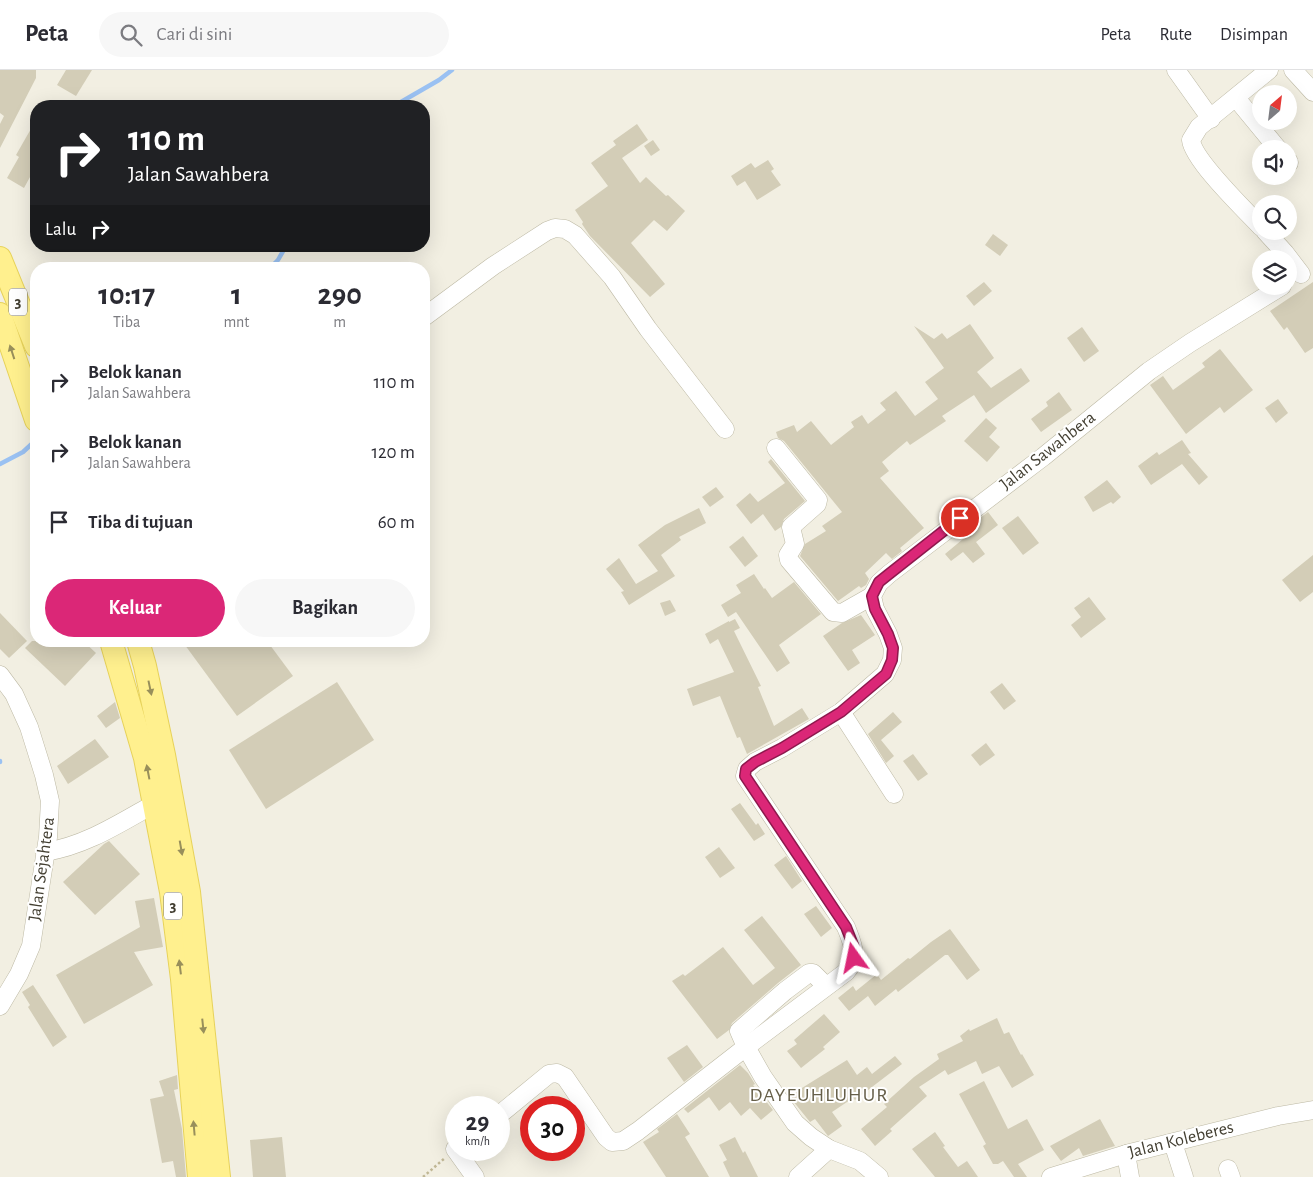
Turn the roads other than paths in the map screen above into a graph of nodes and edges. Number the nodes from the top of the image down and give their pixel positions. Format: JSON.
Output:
{"nodes":[{"id":1,"x":1176,"y":70,"type":"edge"},
{"id":2,"x":1269,"y":70,"type":"edge"},
{"id":3,"x":1293,"y":70,"type":"edge"},
{"id":4,"x":1313,"y":92,"type":"edge"},
{"id":5,"x":1236,"y":98,"type":"junction"},
{"id":6,"x":1211,"y":119,"type":"junction"},
{"id":7,"x":1271,"y":140,"type":"edge"},
{"id":8,"x":1252,"y":217,"type":"edge"},
{"id":9,"x":1273,"y":240,"type":"edge"},
{"id":10,"x":0,"y":258,"type":"edge"},
{"id":11,"x":1301,"y":275,"type":"edge"},
{"id":12,"x":1267,"y":295,"type":"edge"},
{"id":13,"x":430,"y":313,"type":"edge"},
{"id":14,"x":0,"y":314,"type":"edge"},
{"id":15,"x":30,"y":331,"type":"edge"},
{"id":16,"x":30,"y":403,"type":"edge"},
{"id":17,"x":725,"y":429,"type":"dead end"},
{"id":18,"x":776,"y":448,"type":"dead end"},
{"id":19,"x":872,"y":596,"type":"junction"},
{"id":20,"x":113,"y":647,"type":"edge"},
{"id":21,"x":140,"y":647,"type":"edge"},
{"id":22,"x":0,"y":675,"type":"edge"},
{"id":23,"x":841,"y":712,"type":"junction"},
{"id":24,"x":894,"y":794,"type":"dead end"},
{"id":25,"x":154,"y":804,"type":"junction"},
{"id":26,"x":46,"y":852,"type":"junction"},
{"id":27,"x":180,"y":892,"type":"junction"},
{"id":28,"x":0,"y":1006,"type":"edge"},
{"id":29,"x":746,"y":1047,"type":"junction"},
{"id":30,"x":510,"y":1105,"type":"edge"},
{"id":31,"x":1313,"y":1110,"type":"edge"},
{"id":32,"x":1173,"y":1143,"type":"junction"},
{"id":33,"x":829,"y":1149,"type":"junction"},
{"id":34,"x":1126,"y":1154,"type":"junction"},
{"id":35,"x":464,"y":1161,"type":"edge"},
{"id":36,"x":198,"y":1177,"type":"edge"},
{"id":37,"x":219,"y":1177,"type":"edge"},
{"id":38,"x":475,"y":1177,"type":"edge"},
{"id":39,"x":798,"y":1177,"type":"edge"},
{"id":40,"x":879,"y":1177,"type":"edge"},
{"id":41,"x":1051,"y":1177,"type":"edge"},
{"id":42,"x":1130,"y":1177,"type":"edge"},
{"id":43,"x":1184,"y":1177,"type":"edge"}],
"edges":[{"from":1,"to":6,"type":"street"},
{"from":2,"to":5,"type":"street"},
{"from":3,"to":4,"type":"street"},
{"from":5,"to":6,"type":"street"},
{"from":5,"to":7,"type":"street"},
{"from":6,"to":8,"type":"street"},
{"from":9,"to":11,"type":"street"},
{"from":10,"to":15,"type":"main road","number":"3"},
{"from":12,"to":19,"type":"street","name":"Jalan Sawahbera"},
{"from":13,"to":17,"type":"street"},
{"from":16,"to":14,"type":"main road","number":"3","one_way":true},
{"from":18,"to":19,"type":"street"},
{"from":19,"to":23,"type":"street"},
{"from":25,"to":20,"type":"main road","number":"3","one_way":true},
{"from":21,"to":27,"type":"main road","number":"3","one_way":true},
{"from":22,"to":26,"type":"street","name":"Jalan Sejahtera"},
{"from":23,"to":24,"type":"street"},
{"from":23,"to":29,"type":"street"},
{"from":25,"to":26,"type":"street"},
{"from":25,"to":27,"type":"main road","number":"3"},
{"from":26,"to":28,"type":"street","name":"Jalan Sejahtera"},
{"from":36,"to":27,"type":"main road","number":"3","one_way":true},
{"from":27,"to":37,"type":"main road","number":"3","one_way":true},
{"from":29,"to":30,"type":"street"},
{"from":29,"to":33,"type":"street"},
{"from":31,"to":32,"type":"street","name":"Jalan Koleberes"},
{"from":32,"to":34,"type":"street","name":"Jalan Koleberes"},
{"from":32,"to":43,"type":"street"},
{"from":33,"to":39,"type":"street"},
{"from":33,"to":40,"type":"street"},
{"from":34,"to":41,"type":"street","name":"Jalan Koleberes"},
{"from":34,"to":42,"type":"street"},
{"from":35,"to":38,"type":"street"}]}
